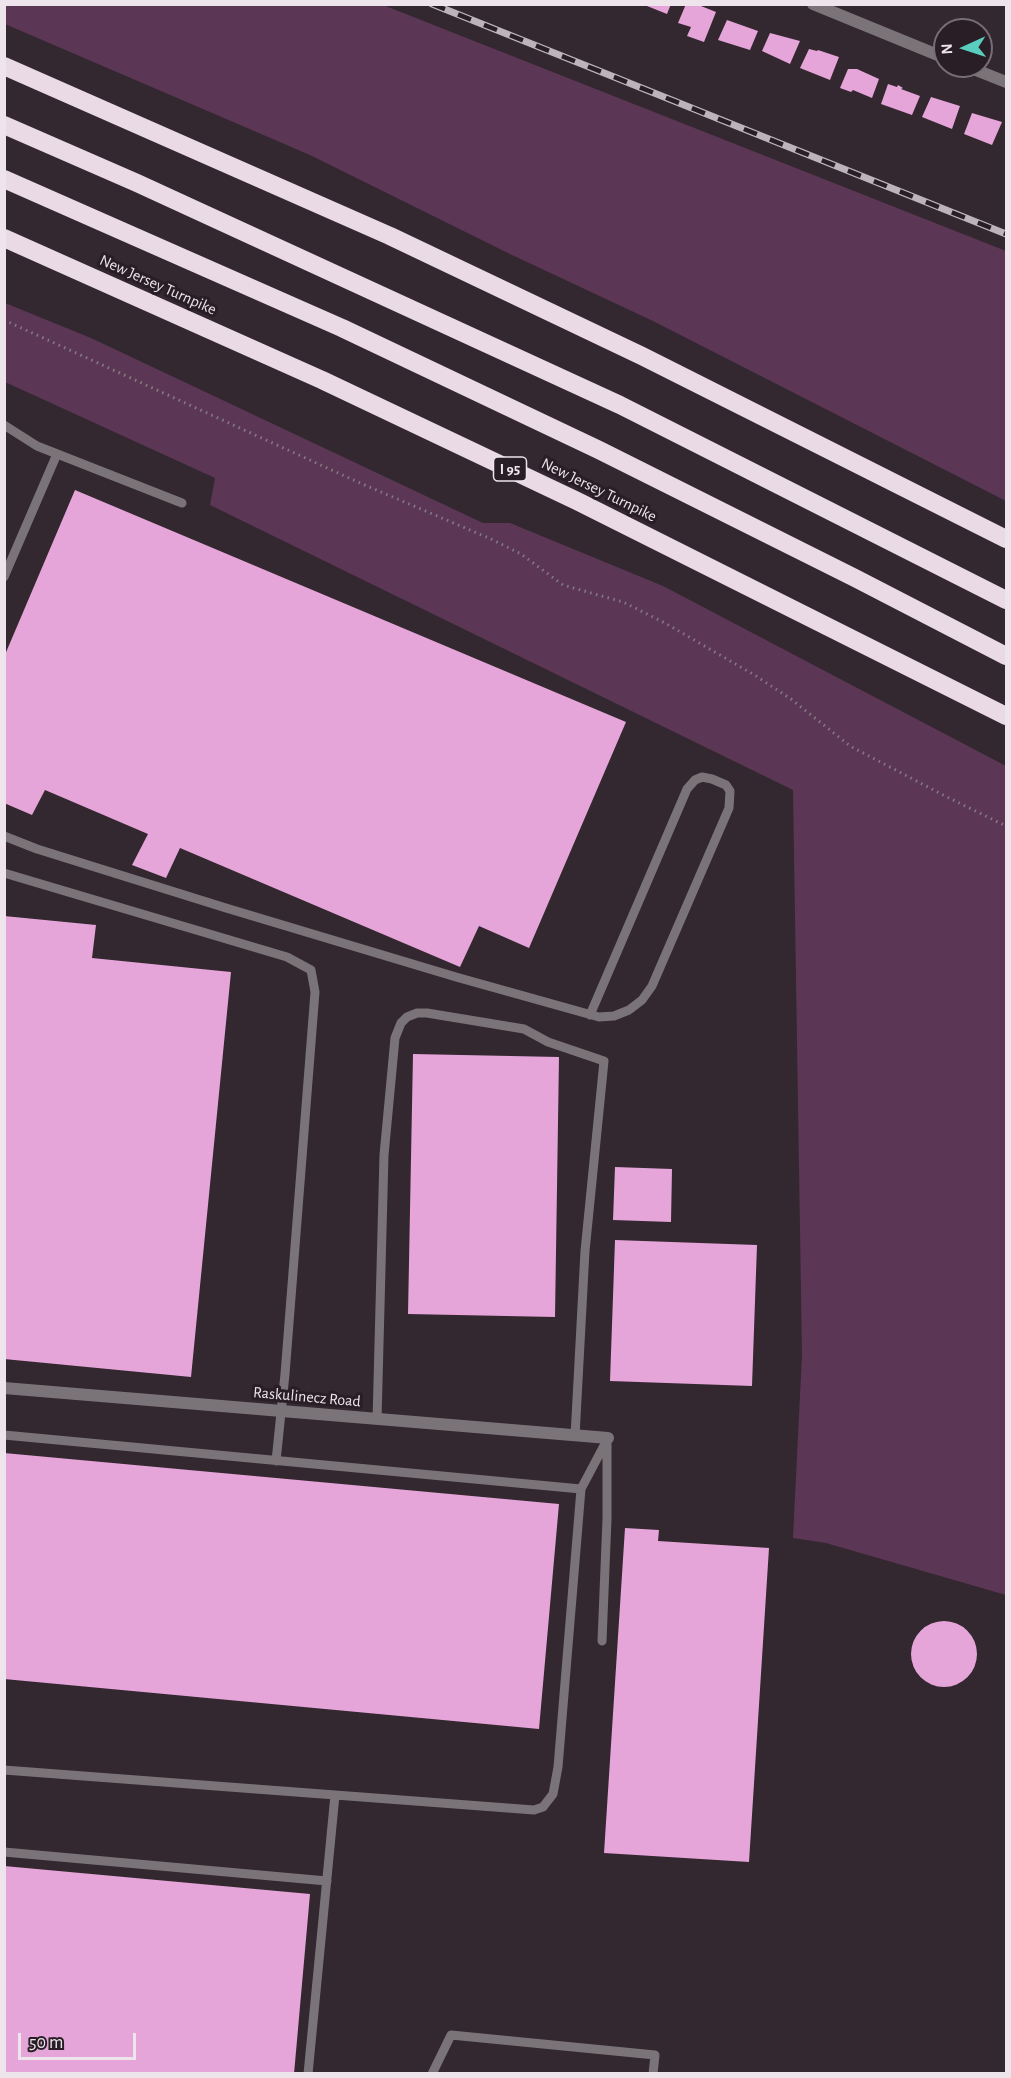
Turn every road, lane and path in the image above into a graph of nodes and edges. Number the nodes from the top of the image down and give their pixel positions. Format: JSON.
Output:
{"nodes":[{"id":1,"x":813,"y":4,"type":"edge"},
{"id":2,"x":933,"y":52,"type":"edge"},
{"id":3,"x":4,"y":66,"type":"edge"},
{"id":4,"x":4,"y":125,"type":"edge"},
{"id":5,"x":4,"y":179,"type":"edge"},
{"id":6,"x":4,"y":238,"type":"edge"},
{"id":7,"x":4,"y":320,"type":"edge"},
{"id":8,"x":4,"y":425,"type":"edge"},
{"id":9,"x":57,"y":454,"type":"junction"},
{"id":10,"x":182,"y":503,"type":"dead end"},
{"id":11,"x":1006,"y":539,"type":"edge"},
{"id":12,"x":4,"y":577,"type":"edge"},
{"id":13,"x":1006,"y":600,"type":"edge"},
{"id":14,"x":1006,"y":656,"type":"edge"},
{"id":15,"x":1006,"y":716,"type":"edge"},
{"id":16,"x":1006,"y":826,"type":"edge"},
{"id":17,"x":4,"y":836,"type":"edge"},
{"id":18,"x":4,"y":873,"type":"edge"},
{"id":19,"x":590,"y":1015,"type":"junction"},
{"id":20,"x":4,"y":1388,"type":"edge"},
{"id":21,"x":280,"y":1411,"type":"junction"},
{"id":22,"x":377,"y":1420,"type":"junction"},
{"id":23,"x":4,"y":1435,"type":"edge"},
{"id":24,"x":574,"y":1436,"type":"junction"},
{"id":25,"x":608,"y":1438,"type":"junction"},
{"id":26,"x":276,"y":1461,"type":"junction"},
{"id":27,"x":580,"y":1489,"type":"junction"},
{"id":28,"x":602,"y":1641,"type":"dead end"},
{"id":29,"x":4,"y":1770,"type":"edge"},
{"id":30,"x":335,"y":1795,"type":"junction"},
{"id":31,"x":4,"y":1852,"type":"edge"},
{"id":32,"x":327,"y":1881,"type":"junction"},
{"id":33,"x":308,"y":2073,"type":"edge"},
{"id":34,"x":432,"y":2073,"type":"edge"},
{"id":35,"x":653,"y":2073,"type":"edge"}],
"edges":[{"from":1,"to":2,"type":"street"},
{"from":3,"to":11,"type":"highway"},
{"from":4,"to":13,"type":"highway"},
{"from":5,"to":14,"type":"highway"},
{"from":6,"to":15,"type":"highway","name":"New Jersey Turnpike","number":"I 95"},
{"from":7,"to":16,"type":"path"},
{"from":8,"to":9,"type":"lane"},
{"from":9,"to":10,"type":"lane"},
{"from":9,"to":12,"type":"lane"},
{"from":17,"to":19,"type":"lane"},
{"from":18,"to":21,"type":"lane"},
{"from":19,"to":19,"type":"lane"},
{"from":20,"to":21,"type":"street","name":"Raskulinecz Road"},
{"from":21,"to":22,"type":"street","name":"Raskulinecz Road"},
{"from":21,"to":26,"type":"lane"},
{"from":22,"to":24,"type":"street","name":"Raskulinecz Road"},
{"from":22,"to":24,"type":"lane"},
{"from":23,"to":26,"type":"lane"},
{"from":24,"to":25,"type":"street","name":"Raskulinecz Road"},
{"from":25,"to":27,"type":"lane"},
{"from":25,"to":28,"type":"lane"},
{"from":26,"to":27,"type":"lane"},
{"from":27,"to":30,"type":"lane"},
{"from":29,"to":30,"type":"lane"},
{"from":30,"to":32,"type":"lane"},
{"from":31,"to":32,"type":"lane"},
{"from":32,"to":33,"type":"lane"},
{"from":34,"to":35,"type":"lane"}]}
